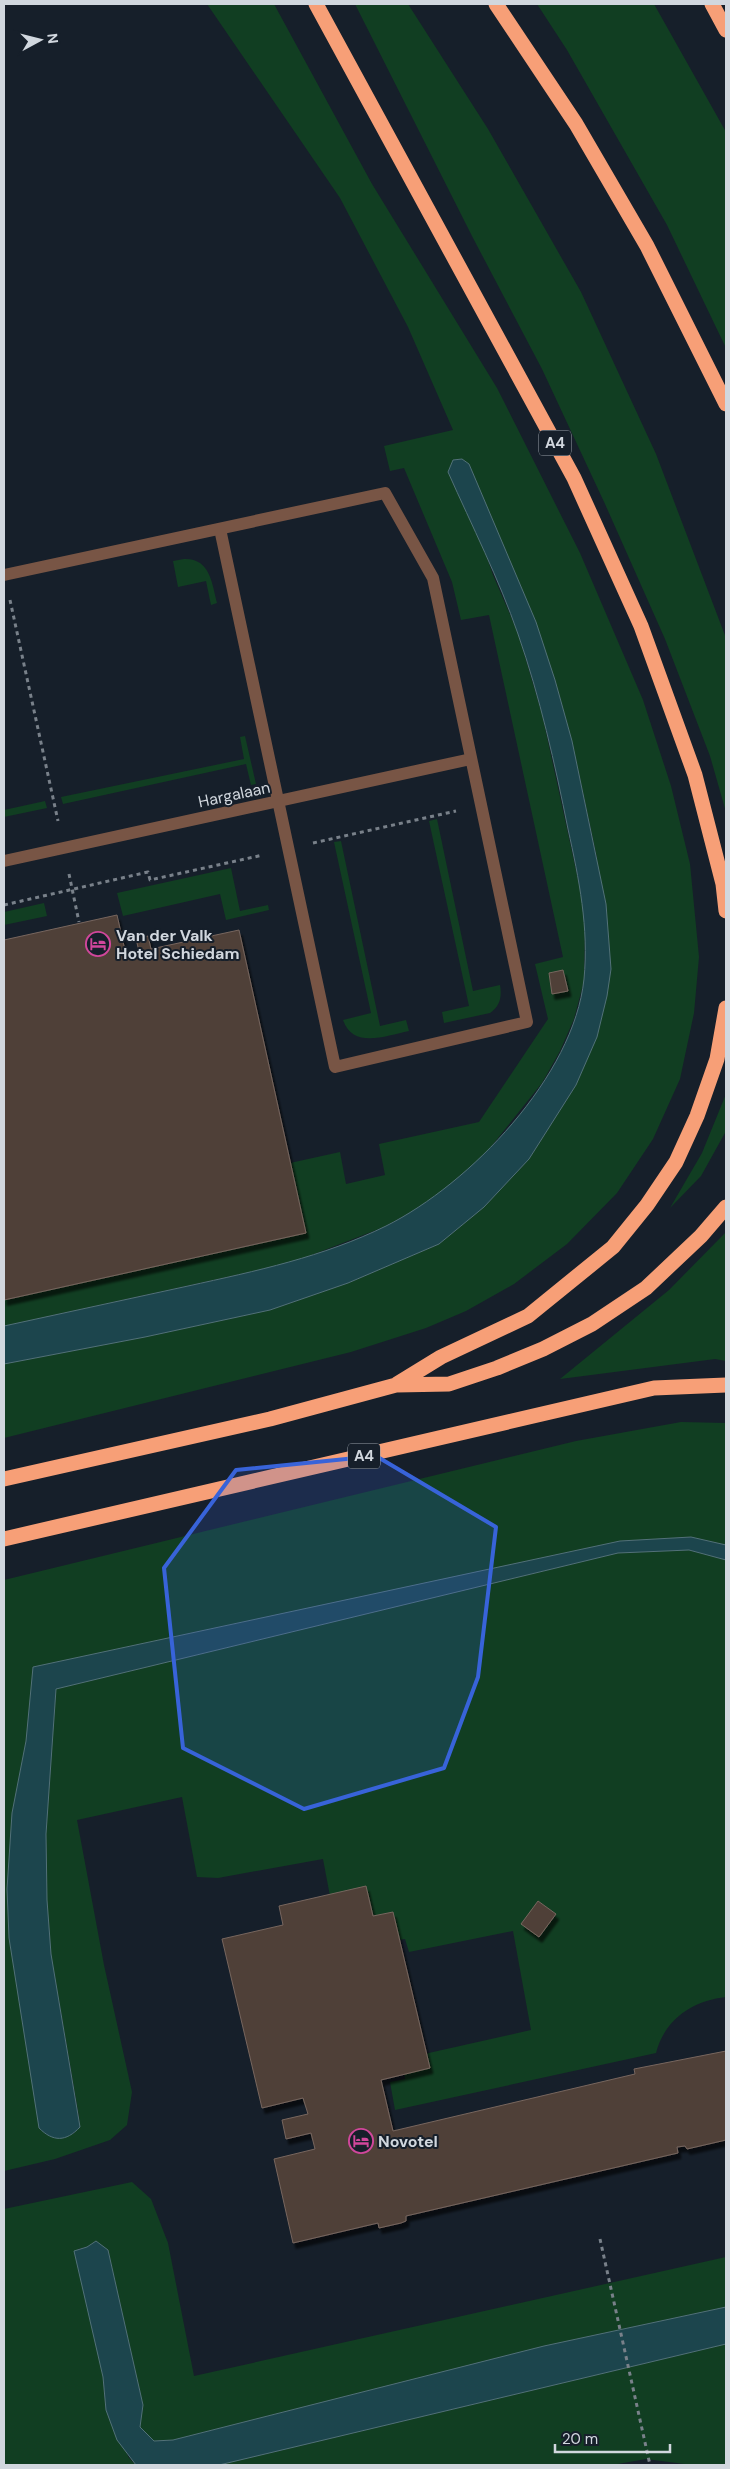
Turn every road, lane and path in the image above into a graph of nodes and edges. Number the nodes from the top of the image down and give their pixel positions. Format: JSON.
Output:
{"nodes":[{"id":1,"x":316,"y":4,"type":"edge"},
{"id":2,"x":496,"y":4,"type":"edge"},
{"id":3,"x":712,"y":4,"type":"edge"},
{"id":4,"x":726,"y":30,"type":"edge"},
{"id":5,"x":725,"y":404,"type":"edge"},
{"id":6,"x":220,"y":529,"type":"junction"},
{"id":7,"x":4,"y":575,"type":"edge"},
{"id":8,"x":471,"y":759,"type":"junction"},
{"id":9,"x":278,"y":801,"type":"junction"},
{"id":10,"x":481,"y":806,"type":"junction"},
{"id":11,"x":63,"y":848,"type":"junction"},
{"id":12,"x":289,"y":849,"type":"junction"},
{"id":13,"x":4,"y":861,"type":"edge"},
{"id":14,"x":72,"y":889,"type":"junction"},
{"id":15,"x":4,"y":905,"type":"edge"},
{"id":16,"x":726,"y":911,"type":"edge"},
{"id":17,"x":80,"y":922,"type":"dead end"},
{"id":18,"x":726,"y":1008,"type":"edge"},
{"id":19,"x":726,"y":1207,"type":"edge"},
{"id":20,"x":726,"y":1384,"type":"edge"},
{"id":21,"x":396,"y":1385,"type":"junction"},
{"id":22,"x":4,"y":1479,"type":"edge"},
{"id":23,"x":4,"y":1539,"type":"edge"},
{"id":24,"x":600,"y":2239,"type":"dead end"},
{"id":25,"x":650,"y":2465,"type":"edge"}],
"edges":[{"from":1,"to":16,"type":"highway","number":"A4"},
{"from":2,"to":5,"type":"highway"},
{"from":3,"to":4,"type":"highway"},
{"from":6,"to":7,"type":"lane"},
{"from":6,"to":8,"type":"lane"},
{"from":6,"to":9,"type":"lane"},
{"from":7,"to":11,"type":"path"},
{"from":8,"to":9,"type":"lane","name":"Hargalaan"},
{"from":8,"to":10,"type":"lane"},
{"from":9,"to":11,"type":"lane","name":"Hargalaan"},
{"from":9,"to":12,"type":"lane"},
{"from":10,"to":12,"type":"path"},
{"from":10,"to":12,"type":"lane"},
{"from":11,"to":13,"type":"lane","name":"Hargalaan"},
{"from":11,"to":14,"type":"path"},
{"from":12,"to":14,"type":"path"},
{"from":14,"to":15,"type":"path"},
{"from":14,"to":17,"type":"path"},
{"from":18,"to":21,"type":"highway"},
{"from":19,"to":21,"type":"highway"},
{"from":20,"to":23,"type":"highway","number":"A4"},
{"from":21,"to":22,"type":"highway"},
{"from":24,"to":25,"type":"path"}]}
